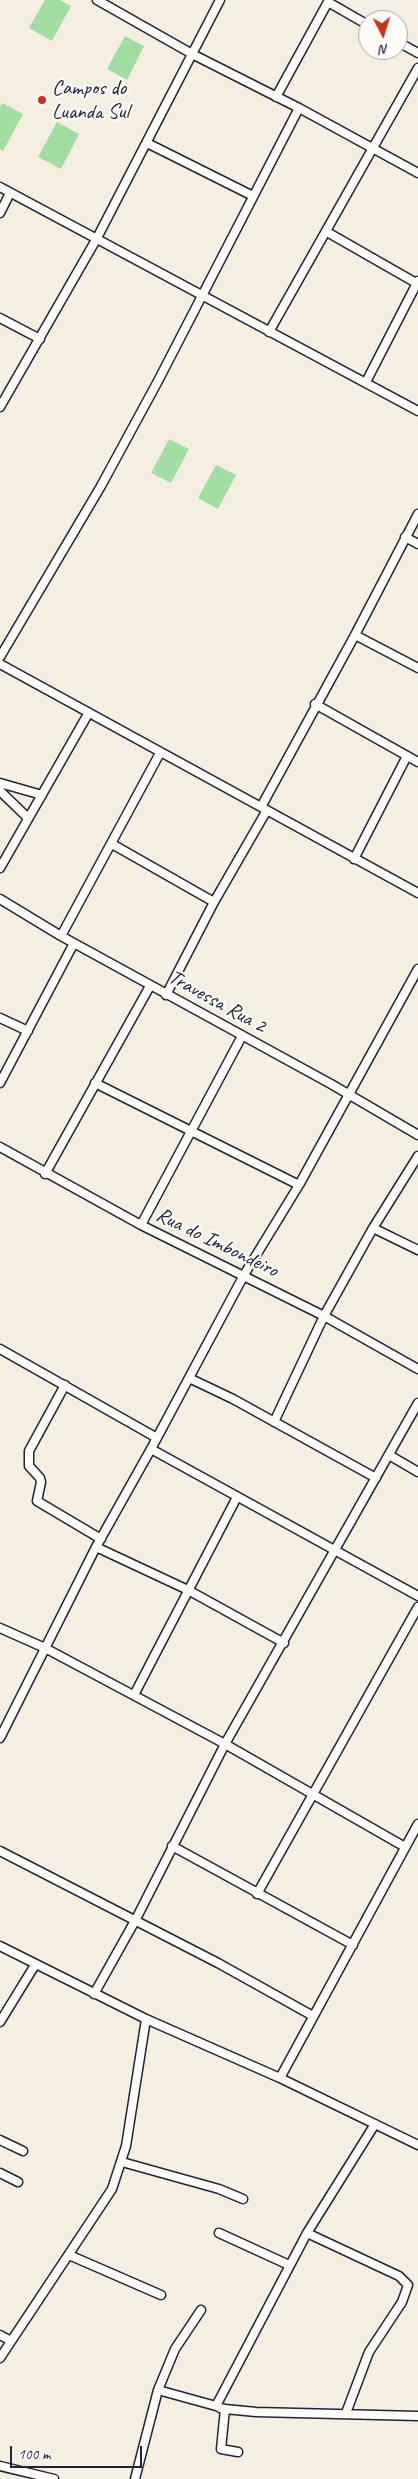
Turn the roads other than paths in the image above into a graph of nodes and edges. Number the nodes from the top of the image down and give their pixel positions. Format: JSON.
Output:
{"nodes":[{"id":1,"x":97,"y":0,"type":"edge"},
{"id":2,"x":220,"y":0,"type":"edge"},
{"id":3,"x":328,"y":1,"type":"edge"},
{"id":4,"x":358,"y":19,"type":"edge"},
{"id":5,"x":194,"y":55,"type":"junction"},
{"id":6,"x":418,"y":68,"type":"edge"},
{"id":7,"x":276,"y":97,"type":"junction"},
{"id":8,"x":299,"y":108,"type":"junction"},
{"id":9,"x":147,"y":143,"type":"junction"},
{"id":10,"x":374,"y":148,"type":"junction"},
{"id":11,"x":418,"y":174,"type":"edge"},
{"id":12,"x":0,"y":187,"type":"edge"},
{"id":13,"x":10,"y":193,"type":"junction"},
{"id":14,"x":253,"y":196,"type":"junction"},
{"id":15,"x":0,"y":213,"type":"edge"},
{"id":16,"x":327,"y":232,"type":"junction"},
{"id":17,"x":97,"y":238,"type":"junction"},
{"id":18,"x":418,"y":283,"type":"edge"},
{"id":19,"x":201,"y":296,"type":"junction"},
{"id":20,"x":0,"y":318,"type":"edge"},
{"id":21,"x":269,"y":332,"type":"junction"},
{"id":22,"x":40,"y":339,"type":"junction"},
{"id":23,"x":366,"y":382,"type":"junction"},
{"id":24,"x":0,"y":407,"type":"edge"},
{"id":25,"x":418,"y":411,"type":"edge"},
{"id":26,"x":418,"y":514,"type":"edge"},
{"id":27,"x":405,"y":537,"type":"junction"},
{"id":28,"x":418,"y":544,"type":"edge"},
{"id":29,"x":355,"y":635,"type":"junction"},
{"id":30,"x":0,"y":657,"type":"edge"},
{"id":31,"x":0,"y":664,"type":"edge"},
{"id":32,"x":418,"y":668,"type":"edge"},
{"id":33,"x":315,"y":704,"type":"junction"},
{"id":34,"x":88,"y":714,"type":"junction"},
{"id":35,"x":160,"y":753,"type":"junction"},
{"id":36,"x":407,"y":756,"type":"junction"},
{"id":37,"x":418,"y":762,"type":"edge"},
{"id":38,"x":0,"y":783,"type":"edge"},
{"id":39,"x":0,"y":791,"type":"edge"},
{"id":40,"x":42,"y":795,"type":"junction"},
{"id":41,"x":264,"y":809,"type":"junction"},
{"id":42,"x":28,"y":818,"type":"junction"},
{"id":43,"x":112,"y":844,"type":"junction"},
{"id":44,"x":354,"y":859,"type":"junction"},
{"id":45,"x":0,"y":868,"type":"edge"},
{"id":46,"x":418,"y":893,"type":"edge"},
{"id":47,"x":0,"y":900,"type":"edge"},
{"id":48,"x":214,"y":902,"type":"junction"},
{"id":49,"x":61,"y":936,"type":"junction"},
{"id":50,"x":74,"y":943,"type":"junction"},
{"id":51,"x":418,"y":969,"type":"edge"},
{"id":52,"x":150,"y":986,"type":"junction"},
{"id":53,"x":166,"y":995,"type":"junction"},
{"id":54,"x":0,"y":1018,"type":"edge"},
{"id":55,"x":28,"y":1031,"type":"junction"},
{"id":56,"x":242,"y":1036,"type":"junction"},
{"id":57,"x":95,"y":1082,"type":"junction"},
{"id":58,"x":0,"y":1083,"type":"edge"},
{"id":59,"x":349,"y":1095,"type":"junction"},
{"id":60,"x":190,"y":1130,"type":"junction"},
{"id":61,"x":418,"y":1134,"type":"edge"},
{"id":62,"x":0,"y":1148,"type":"edge"},
{"id":63,"x":418,"y":1156,"type":"edge"},
{"id":64,"x":45,"y":1174,"type":"junction"},
{"id":65,"x":299,"y":1185,"type":"junction"},
{"id":66,"x":141,"y":1226,"type":"junction"},
{"id":67,"x":374,"y":1228,"type":"junction"},
{"id":68,"x":418,"y":1250,"type":"edge"},
{"id":69,"x":244,"y":1275,"type":"junction"},
{"id":70,"x":324,"y":1316,"type":"junction"},
{"id":71,"x":0,"y":1349,"type":"edge"},
{"id":72,"x":418,"y":1370,"type":"edge"},
{"id":73,"x":189,"y":1378,"type":"junction"},
{"id":74,"x":65,"y":1385,"type":"junction"},
{"id":75,"x":418,"y":1403,"type":"edge"},
{"id":76,"x":274,"y":1422,"type":"junction"},
{"id":77,"x":157,"y":1438,"type":"junction"},
{"id":78,"x":151,"y":1449,"type":"junction"},
{"id":79,"x":389,"y":1455,"type":"junction"},
{"id":80,"x":418,"y":1472,"type":"edge"},
{"id":81,"x":376,"y":1478,"type":"junction"},
{"id":82,"x":237,"y":1497,"type":"junction"},
{"id":83,"x":101,"y":1538,"type":"junction"},
{"id":84,"x":96,"y":1547,"type":"junction"},
{"id":85,"x":334,"y":1550,"type":"junction"},
{"id":86,"x":188,"y":1590,"type":"junction"},
{"id":87,"x":418,"y":1596,"type":"edge"},
{"id":88,"x":418,"y":1606,"type":"edge"},
{"id":89,"x":0,"y":1628,"type":"edge"},
{"id":90,"x":284,"y":1643,"type":"junction"},
{"id":91,"x":45,"y":1648,"type":"junction"},
{"id":92,"x":134,"y":1695,"type":"junction"},
{"id":93,"x":0,"y":1738,"type":"edge"},
{"id":94,"x":225,"y":1744,"type":"junction"},
{"id":95,"x":313,"y":1793,"type":"junction"},
{"id":96,"x":418,"y":1824,"type":"edge"},
{"id":97,"x":172,"y":1846,"type":"junction"},
{"id":98,"x":405,"y":1847,"type":"junction"},
{"id":99,"x":0,"y":1850,"type":"edge"},
{"id":100,"x":256,"y":1894,"type":"junction"},
{"id":101,"x":136,"y":1919,"type":"junction"},
{"id":102,"x":353,"y":1945,"type":"junction"},
{"id":103,"x":0,"y":1946,"type":"edge"},
{"id":104,"x":35,"y":1965,"type":"junction"},
{"id":105,"x":94,"y":1994,"type":"junction"},
{"id":106,"x":314,"y":2016,"type":"junction"},
{"id":107,"x":146,"y":2019,"type":"junction"},
{"id":108,"x":0,"y":2022,"type":"edge"},
{"id":109,"x":280,"y":2078,"type":"junction"},
{"id":110,"x":375,"y":2124,"type":"junction"},
{"id":111,"x":0,"y":2140,"type":"edge"},
{"id":112,"x":418,"y":2145,"type":"edge"},
{"id":113,"x":23,"y":2151,"type":"dead end"},
{"id":114,"x":122,"y":2162,"type":"junction"},
{"id":115,"x":0,"y":2173,"type":"edge"},
{"id":116,"x":18,"y":2182,"type":"dead end"},
{"id":117,"x":243,"y":2199,"type":"dead end"},
{"id":118,"x":219,"y":2233,"type":"dead end"},
{"id":119,"x":307,"y":2233,"type":"junction"},
{"id":120,"x":69,"y":2255,"type":"junction"},
{"id":121,"x":289,"y":2266,"type":"junction"},
{"id":122,"x":161,"y":2295,"type":"dead end"},
{"id":123,"x":201,"y":2310,"type":"dead end"},
{"id":124,"x":0,"y":2335,"type":"edge"},
{"id":125,"x":11,"y":2342,"type":"junction"},
{"id":126,"x":0,"y":2358,"type":"edge"},
{"id":127,"x":158,"y":2390,"type":"junction"},
{"id":128,"x":216,"y":2406,"type":"junction"},
{"id":129,"x":224,"y":2409,"type":"junction"},
{"id":130,"x":346,"y":2413,"type":"junction"},
{"id":131,"x":418,"y":2416,"type":"edge"},
{"id":132,"x":238,"y":2452,"type":"dead end"},
{"id":133,"x":0,"y":2466,"type":"edge"},
{"id":134,"x":54,"y":2479,"type":"edge"},
{"id":135,"x":135,"y":2479,"type":"edge"}],
"edges":[{"from":1,"to":5,"type":"street"},
{"from":2,"to":5,"type":"street"},
{"from":3,"to":4,"type":"street"},
{"from":3,"to":7,"type":"street"},
{"from":5,"to":7,"type":"street"},
{"from":5,"to":9,"type":"street"},
{"from":6,"to":10,"type":"street"},
{"from":7,"to":8,"type":"street"},
{"from":8,"to":10,"type":"street"},
{"from":8,"to":14,"type":"street"},
{"from":9,"to":14,"type":"street"},
{"from":9,"to":17,"type":"street"},
{"from":10,"to":11,"type":"street"},
{"from":10,"to":16,"type":"street"},
{"from":12,"to":13,"type":"street"},
{"from":13,"to":15,"type":"street"},
{"from":13,"to":17,"type":"street"},
{"from":14,"to":19,"type":"street"},
{"from":16,"to":18,"type":"street"},
{"from":16,"to":21,"type":"street"},
{"from":17,"to":19,"type":"street"},
{"from":17,"to":22,"type":"street"},
{"from":18,"to":23,"type":"street"},
{"from":19,"to":21,"type":"street"},
{"from":19,"to":30,"type":"street"},
{"from":20,"to":22,"type":"street"},
{"from":21,"to":23,"type":"street"},
{"from":22,"to":24,"type":"street"},
{"from":23,"to":25,"type":"street"},
{"from":26,"to":27,"type":"street"},
{"from":27,"to":28,"type":"street"},
{"from":27,"to":29,"type":"street"},
{"from":29,"to":32,"type":"street"},
{"from":29,"to":33,"type":"street"},
{"from":31,"to":34,"type":"street"},
{"from":33,"to":36,"type":"street"},
{"from":33,"to":41,"type":"street"},
{"from":34,"to":35,"type":"street"},
{"from":34,"to":40,"type":"street"},
{"from":35,"to":41,"type":"street"},
{"from":35,"to":43,"type":"street"},
{"from":36,"to":37,"type":"street"},
{"from":36,"to":44,"type":"street"},
{"from":38,"to":40,"type":"street"},
{"from":39,"to":42,"type":"street"},
{"from":40,"to":42,"type":"street"},
{"from":41,"to":44,"type":"street"},
{"from":41,"to":48,"type":"street"},
{"from":42,"to":45,"type":"street"},
{"from":43,"to":48,"type":"street"},
{"from":43,"to":49,"type":"street"},
{"from":44,"to":46,"type":"street"},
{"from":47,"to":49,"type":"street","name":"Travessa Rua 2"},
{"from":48,"to":53,"type":"street"},
{"from":49,"to":50,"type":"street","name":"Travessa Rua 2"},
{"from":50,"to":52,"type":"street","name":"Travessa Rua 2"},
{"from":50,"to":55,"type":"street"},
{"from":51,"to":59,"type":"street"},
{"from":52,"to":53,"type":"street","name":"Travessa Rua 2"},
{"from":52,"to":57,"type":"street"},
{"from":53,"to":56,"type":"street","name":"Travessa Rua 2"},
{"from":54,"to":55,"type":"street"},
{"from":55,"to":58,"type":"street"},
{"from":56,"to":59,"type":"street","name":"Travessa Rua 2"},
{"from":56,"to":60,"type":"street"},
{"from":57,"to":60,"type":"street"},
{"from":57,"to":64,"type":"street"},
{"from":59,"to":61,"type":"street","name":"Travessa Rua 2"},
{"from":59,"to":65,"type":"street"},
{"from":60,"to":65,"type":"street"},
{"from":60,"to":66,"type":"street"},
{"from":62,"to":64,"type":"street","name":"Rua do Imbondeiro"},
{"from":63,"to":67,"type":"street"},
{"from":64,"to":66,"type":"street","name":"Rua do Imbondeiro"},
{"from":65,"to":69,"type":"street"},
{"from":66,"to":69,"type":"street","name":"Rua do Imbondeiro"},
{"from":67,"to":68,"type":"street"},
{"from":67,"to":70,"type":"street"},
{"from":69,"to":70,"type":"street","name":"Rua do Imbondeiro"},
{"from":69,"to":73,"type":"street"},
{"from":70,"to":72,"type":"street","name":"Rua do Imbondeiro"},
{"from":70,"to":76,"type":"street"},
{"from":71,"to":74,"type":"street"},
{"from":73,"to":76,"type":"street"},
{"from":73,"to":77,"type":"street"},
{"from":74,"to":77,"type":"street"},
{"from":74,"to":83,"type":"street"},
{"from":75,"to":79,"type":"street"},
{"from":76,"to":81,"type":"street"},
{"from":77,"to":78,"type":"street"},
{"from":78,"to":82,"type":"street"},
{"from":78,"to":83,"type":"street"},
{"from":79,"to":80,"type":"street"},
{"from":79,"to":81,"type":"street"},
{"from":81,"to":85,"type":"street"},
{"from":82,"to":85,"type":"street"},
{"from":82,"to":86,"type":"street"},
{"from":83,"to":84,"type":"street"},
{"from":84,"to":86,"type":"street"},
{"from":84,"to":91,"type":"street"},
{"from":85,"to":87,"type":"street"},
{"from":85,"to":90,"type":"street"},
{"from":86,"to":90,"type":"street"},
{"from":86,"to":92,"type":"street"},
{"from":88,"to":95,"type":"street"},
{"from":89,"to":91,"type":"street"},
{"from":90,"to":94,"type":"street"},
{"from":91,"to":92,"type":"street"},
{"from":91,"to":93,"type":"street"},
{"from":92,"to":94,"type":"street"},
{"from":94,"to":95,"type":"street"},
{"from":94,"to":97,"type":"street"},
{"from":95,"to":98,"type":"street"},
{"from":95,"to":100,"type":"street"},
{"from":96,"to":98,"type":"street"},
{"from":97,"to":100,"type":"street"},
{"from":97,"to":101,"type":"street"},
{"from":98,"to":102,"type":"street"},
{"from":99,"to":101,"type":"street"},
{"from":100,"to":102,"type":"street"},
{"from":101,"to":105,"type":"street"},
{"from":101,"to":106,"type":"street"},
{"from":102,"to":106,"type":"street"},
{"from":103,"to":104,"type":"street"},
{"from":104,"to":105,"type":"street"},
{"from":104,"to":108,"type":"street"},
{"from":105,"to":107,"type":"street"},
{"from":106,"to":109,"type":"street"},
{"from":107,"to":109,"type":"street"},
{"from":107,"to":114,"type":"street"},
{"from":109,"to":110,"type":"street"},
{"from":110,"to":112,"type":"street"},
{"from":110,"to":119,"type":"street"},
{"from":111,"to":113,"type":"street"},
{"from":114,"to":117,"type":"street"},
{"from":114,"to":120,"type":"street"},
{"from":115,"to":116,"type":"street"},
{"from":118,"to":121,"type":"street"},
{"from":119,"to":121,"type":"street"},
{"from":119,"to":130,"type":"street"},
{"from":120,"to":122,"type":"street"},
{"from":120,"to":125,"type":"street"},
{"from":121,"to":128,"type":"street"},
{"from":123,"to":127,"type":"street"},
{"from":124,"to":125,"type":"street"},
{"from":125,"to":126,"type":"street"},
{"from":127,"to":128,"type":"street"},
{"from":127,"to":135,"type":"street"},
{"from":128,"to":129,"type":"street"},
{"from":129,"to":130,"type":"street"},
{"from":129,"to":132,"type":"street"},
{"from":130,"to":131,"type":"street"},
{"from":133,"to":134,"type":"street"}]}
